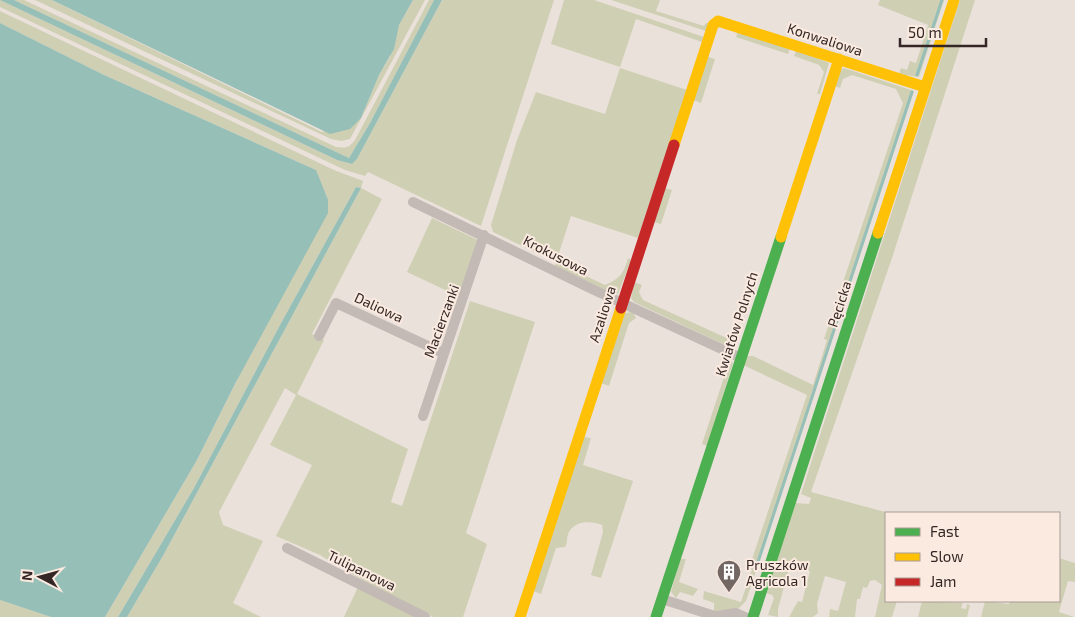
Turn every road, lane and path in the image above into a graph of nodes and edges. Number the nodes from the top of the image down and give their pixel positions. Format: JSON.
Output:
{"nodes":[{"id":1,"x":954,"y":0,"type":"edge"},
{"id":2,"x":716,"y":22,"type":"joint"},
{"id":3,"x":839,"y":59,"type":"junction"},
{"id":4,"x":925,"y":88,"type":"junction"},
{"id":5,"x":413,"y":202,"type":"dead end"},
{"id":6,"x":484,"y":236,"type":"junction"},
{"id":7,"x":622,"y":302,"type":"junction"},
{"id":8,"x":319,"y":336,"type":"dead end"},
{"id":9,"x":443,"y":353,"type":"junction"},
{"id":10,"x":741,"y":358,"type":"junction"},
{"id":11,"x":423,"y":416,"type":"dead end"},
{"id":12,"x":287,"y":548,"type":"dead end"},
{"id":13,"x":662,"y":598,"type":"junction"},
{"id":14,"x":425,"y":617,"type":"edge"},
{"id":15,"x":520,"y":617,"type":"edge"},
{"id":16,"x":656,"y":617,"type":"edge"},
{"id":17,"x":717,"y":617,"type":"edge"},
{"id":18,"x":745,"y":617,"type":"edge"},
{"id":19,"x":753,"y":617,"type":"edge"}],
"edges":[{"from":1,"to":4,"type":"street","name":"Pęcicka"},
{"from":2,"to":3,"type":"street","name":"Konwaliowa"},
{"from":2,"to":7,"type":"street","name":"Azaliowa"},
{"from":3,"to":4,"type":"street","name":"Konwaliowa"},
{"from":3,"to":10,"type":"street","name":"Kwiatów Polnych"},
{"from":4,"to":19,"type":"street","name":"Pęcicka"},
{"from":5,"to":6,"type":"street","name":"Krokusowa"},
{"from":6,"to":7,"type":"street","name":"Krokusowa"},
{"from":6,"to":9,"type":"street","name":"Macierzanki"},
{"from":7,"to":10,"type":"street","name":"Krokusowa"},
{"from":7,"to":15,"type":"street","name":"Azaliowa"},
{"from":8,"to":9,"type":"street","name":"Daliowa"},
{"from":9,"to":11,"type":"street","name":"Macierzanki"},
{"from":10,"to":13,"type":"street","name":"Kwiatów Polnych"},
{"from":12,"to":14,"type":"street","name":"Tulipanowa"},
{"from":13,"to":16,"type":"street","name":"Kwiatów Polnych"},
{"from":13,"to":17,"type":"street"},
{"from":17,"to":18,"type":"street"}]}
